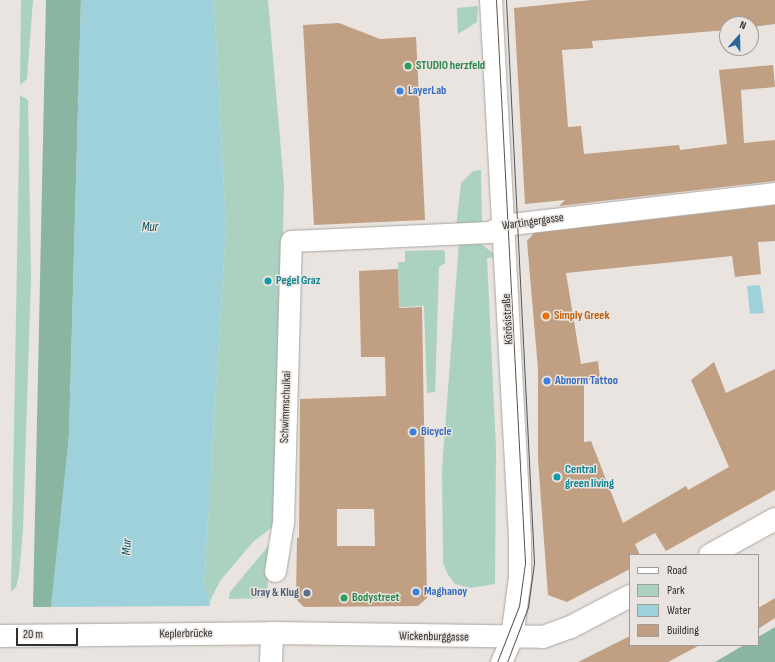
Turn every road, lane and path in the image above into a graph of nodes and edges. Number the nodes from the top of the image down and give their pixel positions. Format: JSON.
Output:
{"nodes":[{"id":1,"x":491,"y":0,"type":"edge"},
{"id":2,"x":775,"y":193,"type":"edge"},
{"id":3,"x":503,"y":225,"type":"junction"},
{"id":4,"x":291,"y":242,"type":"joint"},
{"id":5,"x":775,"y":519,"type":"edge"},
{"id":6,"x":712,"y":554,"type":"edge"},
{"id":7,"x":275,"y":571,"type":"dead end"},
{"id":8,"x":629,"y":597,"type":"edge"},
{"id":9,"x":272,"y":633,"type":"junction"},
{"id":10,"x":229,"y":634,"type":"joint"},
{"id":11,"x":0,"y":636,"type":"edge"},
{"id":12,"x":512,"y":637,"type":"junction"},
{"id":13,"x":272,"y":662,"type":"edge"},
{"id":14,"x":502,"y":662,"type":"edge"}],
"edges":[{"from":1,"to":3,"type":"main road","name":"Körösistraße"},
{"from":2,"to":3,"type":"street","name":"Wartingergasse"},
{"from":3,"to":4,"type":"street","name":"Wartingergasse"},
{"from":3,"to":12,"type":"main road","name":"Körösistraße"},
{"from":4,"to":7,"type":"street","name":"Schwimmschulkai"},
{"from":5,"to":6,"type":"main road"},
{"from":8,"to":12,"type":"main road","name":"Wickenburggasse"},
{"from":9,"to":10,"type":"main road","name":"Wickenburggasse"},
{"from":9,"to":12,"type":"main road","name":"Wickenburggasse"},
{"from":9,"to":13,"type":"main road"},
{"from":10,"to":11,"type":"main road","name":"Keplerbrücke"},
{"from":12,"to":14,"type":"street"}]}
